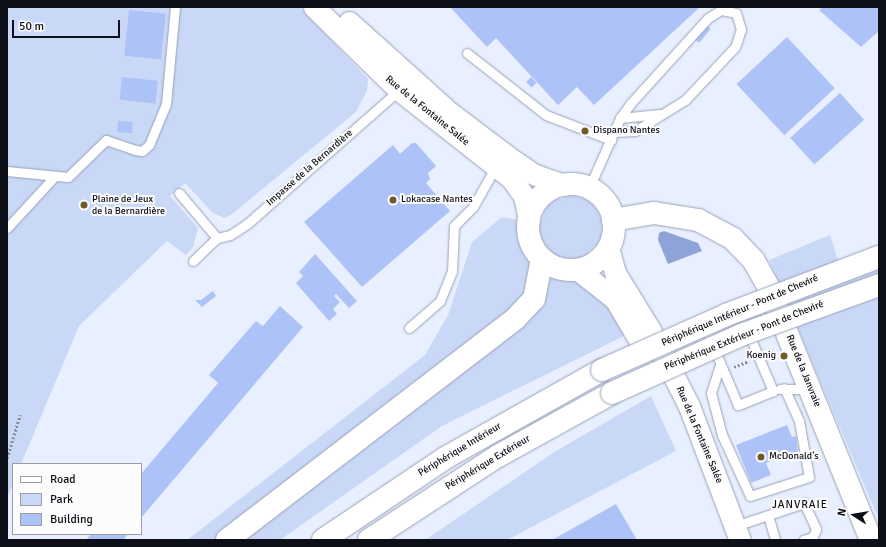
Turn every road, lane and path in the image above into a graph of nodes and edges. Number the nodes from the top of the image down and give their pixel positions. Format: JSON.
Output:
{"nodes":[{"id":1,"x":175,"y":7,"type":"edge"},
{"id":2,"x":314,"y":7,"type":"edge"},
{"id":3,"x":334,"y":7,"type":"edge"},
{"id":4,"x":467,"y":53,"type":"dead end"},
{"id":5,"x":398,"y":90,"type":"junction"},
{"id":6,"x":423,"y":90,"type":"junction"},
{"id":7,"x":660,"y":114,"type":"junction"},
{"id":8,"x":620,"y":118,"type":"junction"},
{"id":9,"x":613,"y":136,"type":"junction"},
{"id":10,"x":496,"y":166,"type":"junction"},
{"id":11,"x":7,"y":171,"type":"edge"},
{"id":12,"x":55,"y":176,"type":"junction"},
{"id":13,"x":563,"y":185,"type":"junction"},
{"id":14,"x":588,"y":188,"type":"junction"},
{"id":15,"x":179,"y":193,"type":"dead end"},
{"id":16,"x":529,"y":219,"type":"junction"},
{"id":17,"x":613,"y":220,"type":"junction"},
{"id":18,"x":7,"y":228,"type":"edge"},
{"id":19,"x":217,"y":238,"type":"junction"},
{"id":20,"x":608,"y":248,"type":"junction"},
{"id":21,"x":879,"y":257,"type":"edge"},
{"id":22,"x":542,"y":258,"type":"junction"},
{"id":23,"x":193,"y":261,"type":"dead end"},
{"id":24,"x":577,"y":269,"type":"junction"},
{"id":25,"x":767,"y":284,"type":"junction"},
{"id":26,"x":879,"y":285,"type":"edge"},
{"id":27,"x":742,"y":316,"type":"junction"},
{"id":28,"x":409,"y":328,"type":"dead end"},
{"id":29,"x":759,"y":357,"type":"junction"},
{"id":30,"x":720,"y":365,"type":"junction"},
{"id":31,"x":602,"y":370,"type":"joint"},
{"id":32,"x":725,"y":375,"type":"junction"},
{"id":33,"x":784,"y":388,"type":"junction"},
{"id":34,"x":809,"y":389,"type":"junction"},
{"id":35,"x":773,"y":391,"type":"junction"},
{"id":36,"x":612,"y":393,"type":"joint"},
{"id":37,"x":20,"y":415,"type":"dead end"},
{"id":38,"x":508,"y":421,"type":"junction"},
{"id":39,"x":7,"y":458,"type":"edge"},
{"id":40,"x":768,"y":515,"type":"junction"},
{"id":41,"x":734,"y":535,"type":"edge"},
{"id":42,"x":227,"y":540,"type":"edge"},
{"id":43,"x":306,"y":540,"type":"edge"},
{"id":44,"x":323,"y":540,"type":"edge"},
{"id":45,"x":369,"y":540,"type":"edge"},
{"id":46,"x":775,"y":540,"type":"edge"},
{"id":47,"x":803,"y":540,"type":"edge"},
{"id":48,"x":871,"y":540,"type":"edge"}],
"edges":[{"from":1,"to":12,"type":"lane"},
{"from":2,"to":5,"type":"street","name":"Rue de la Fontaine Salée"},
{"from":3,"to":6,"type":"street","name":"Rue de la Fontaine Salée"},
{"from":4,"to":9,"type":"lane"},
{"from":5,"to":6,"type":"street"},
{"from":5,"to":10,"type":"street","name":"Rue de la Fontaine Salée"},
{"from":5,"to":19,"type":"lane","name":"Impasse de la Bernardière"},
{"from":6,"to":13,"type":"street","name":"Rue de la Fontaine Salée"},
{"from":7,"to":8,"type":"lane"},
{"from":7,"to":8,"type":"lane"},
{"from":7,"to":9,"type":"lane"},
{"from":8,"to":9,"type":"lane"},
{"from":9,"to":14,"type":"lane"},
{"from":10,"to":16,"type":"street","name":"Rue de la Fontaine Salée"},
{"from":10,"to":28,"type":"lane"},
{"from":11,"to":12,"type":"lane"},
{"from":12,"to":18,"type":"lane"},
{"from":13,"to":14,"type":"main road"},
{"from":13,"to":16,"type":"main road"},
{"from":14,"to":17,"type":"main road"},
{"from":15,"to":19,"type":"lane"},
{"from":16,"to":22,"type":"main road"},
{"from":17,"to":20,"type":"main road"},
{"from":17,"to":25,"type":"main road","name":"Rue de la Janvraie"},
{"from":19,"to":23,"type":"lane","name":"Impasse de la Bernardière"},
{"from":20,"to":24,"type":"main road"},
{"from":20,"to":41,"type":"street","name":"Rue de la Fontaine Salée"},
{"from":21,"to":31,"type":"main road","name":"Périphérique Intérieur - Pont de Cheviré","bridge":true},
{"from":22,"to":24,"type":"main road"},
{"from":22,"to":42,"type":"main road"},
{"from":24,"to":41,"type":"street","name":"Rue de la Fontaine Salée"},
{"from":25,"to":27,"type":"lane"},
{"from":25,"to":34,"type":"main road","name":"Rue de la Janvraie"},
{"from":26,"to":36,"type":"main road","name":"Périphérique Extérieur - Pont de Cheviré","bridge":true},
{"from":27,"to":29,"type":"lane"},
{"from":27,"to":30,"type":"lane"},
{"from":29,"to":32,"type":"path"},
{"from":29,"to":35,"type":"lane"},
{"from":30,"to":32,"type":"lane"},
{"from":30,"to":33,"type":"lane"},
{"from":31,"to":38,"type":"main road","name":"Périphérique Intérieur"},
{"from":32,"to":35,"type":"lane"},
{"from":33,"to":34,"type":"lane"},
{"from":33,"to":35,"type":"lane"},
{"from":34,"to":48,"type":"main road","name":"Rue de la Janvraie"},
{"from":36,"to":45,"type":"main road","name":"Périphérique Extérieur"},
{"from":37,"to":39,"type":"path"},
{"from":38,"to":43,"type":"main road"},
{"from":38,"to":44,"type":"main road","name":"Périphérique Intérieur"},
{"from":40,"to":41,"type":"lane"},
{"from":40,"to":46,"type":"lane"},
{"from":40,"to":47,"type":"lane"}]}
